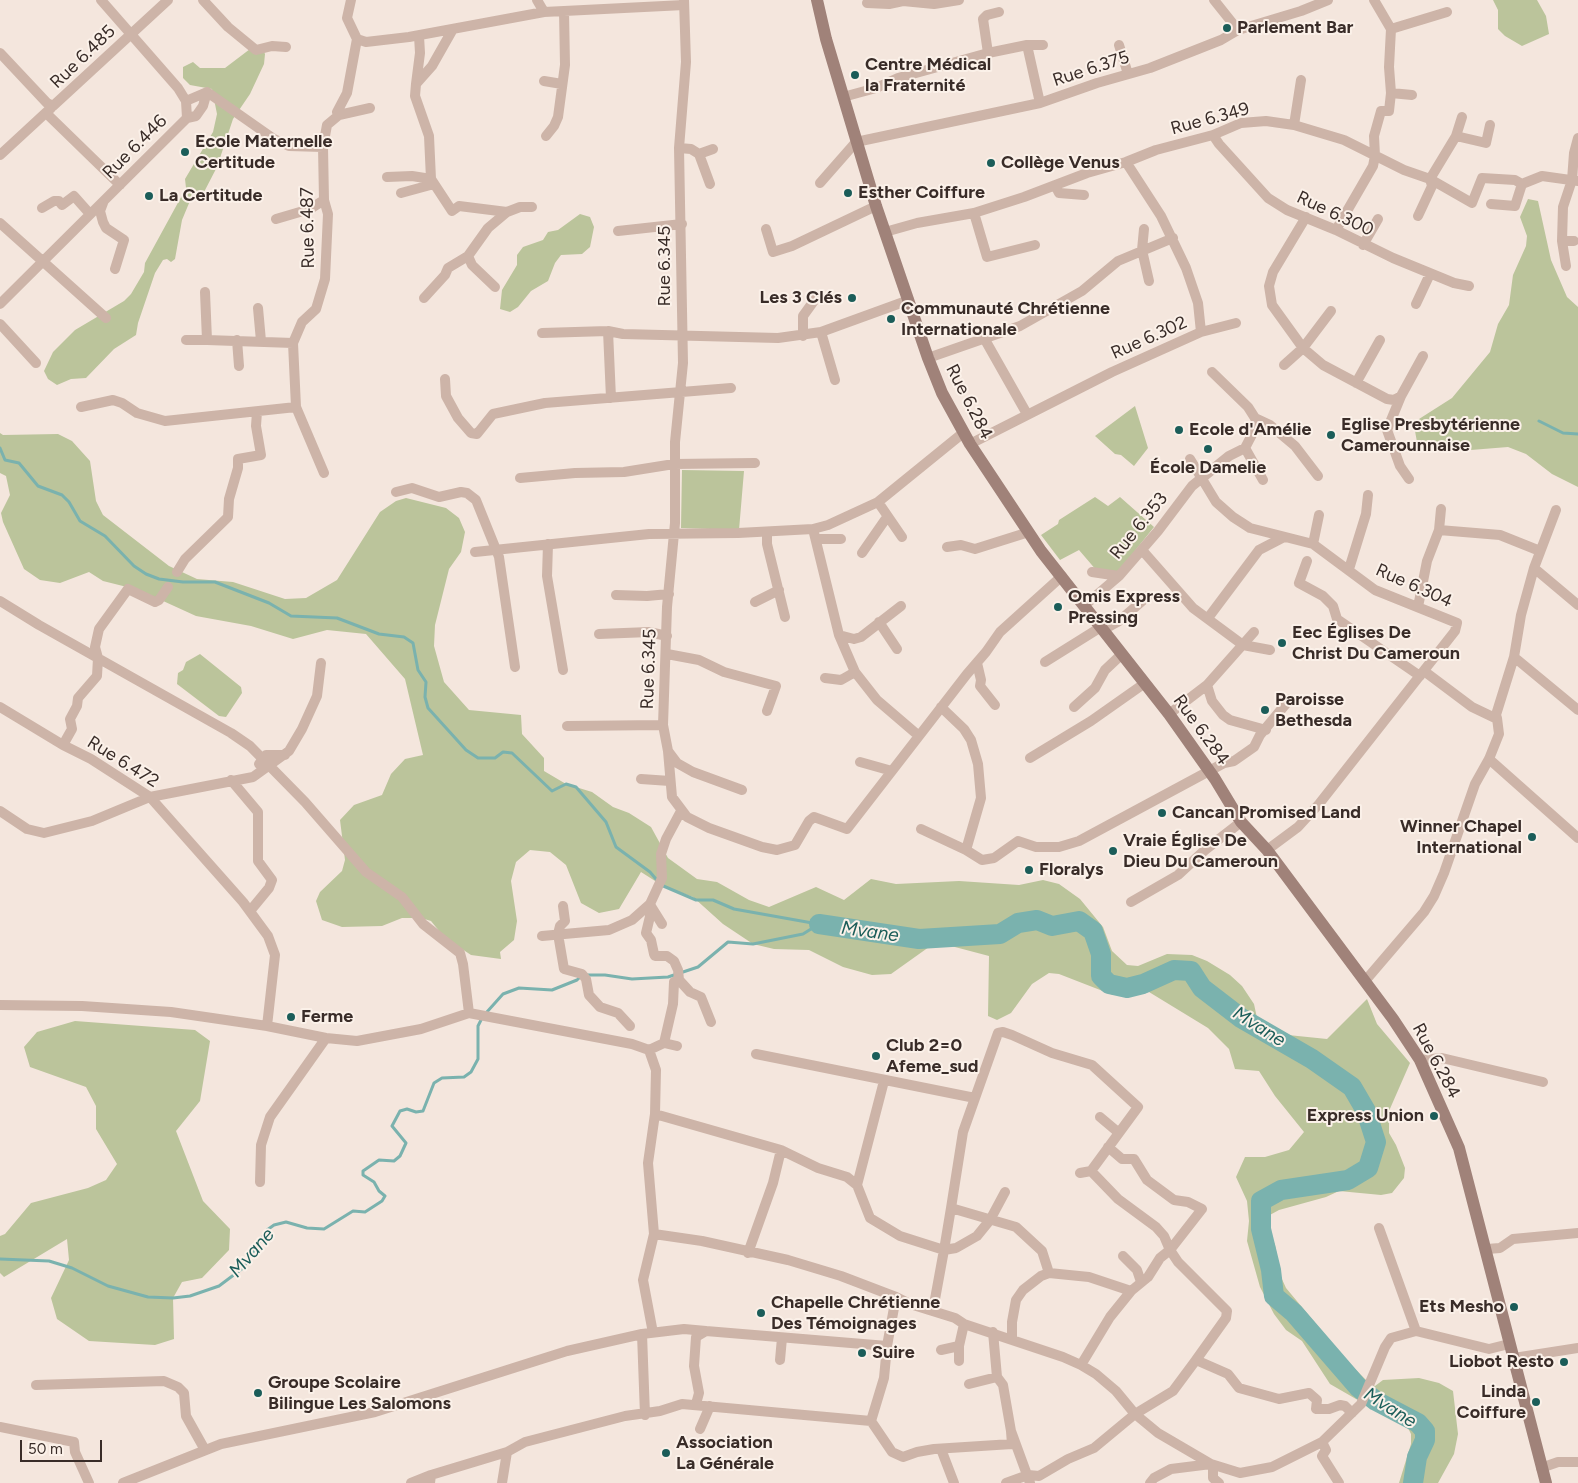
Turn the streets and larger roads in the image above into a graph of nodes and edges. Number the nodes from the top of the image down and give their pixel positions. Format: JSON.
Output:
{"nodes":[{"id":1,"x":101,"y":0,"type":"edge"},
{"id":2,"x":168,"y":0,"type":"edge"},
{"id":3,"x":204,"y":0,"type":"edge"},
{"id":4,"x":350,"y":0,"type":"edge"},
{"id":5,"x":537,"y":0,"type":"edge"},
{"id":6,"x":817,"y":0,"type":"edge"},
{"id":7,"x":959,"y":0,"type":"edge"},
{"id":8,"x":1214,"y":0,"type":"edge"},
{"id":9,"x":1328,"y":0,"type":"edge"},
{"id":10,"x":1374,"y":0,"type":"edge"},
{"id":11,"x":684,"y":2,"type":"edge"},
{"id":12,"x":867,"y":3,"type":"dead end"},
{"id":13,"x":564,"y":11,"type":"junction"},
{"id":14,"x":544,"y":12,"type":"junction"},
{"id":15,"x":999,"y":12,"type":"dead end"},
{"id":16,"x":1447,"y":12,"type":"dead end"},
{"id":17,"x":453,"y":29,"type":"junction"},
{"id":18,"x":1238,"y":30,"type":"junction"},
{"id":19,"x":1390,"y":30,"type":"junction"},
{"id":20,"x":132,"y":33,"type":"junction"},
{"id":21,"x":419,"y":36,"type":"junction"},
{"id":22,"x":356,"y":39,"type":"junction"},
{"id":23,"x":1027,"y":45,"type":"junction"},
{"id":24,"x":1044,"y":45,"type":"dead end"},
{"id":25,"x":1119,"y":45,"type":"dead end"},
{"id":26,"x":286,"y":47,"type":"dead end"},
{"id":27,"x":0,"y":53,"type":"edge"},
{"id":28,"x":988,"y":53,"type":"junction"},
{"id":29,"x":1128,"y":74,"type":"junction"},
{"id":30,"x":1300,"y":80,"type":"dead end"},
{"id":31,"x":544,"y":81,"type":"dead end"},
{"id":32,"x":416,"y":84,"type":"junction"},
{"id":33,"x":562,"y":84,"type":"junction"},
{"id":34,"x":207,"y":92,"type":"junction"},
{"id":35,"x":1391,"y":93,"type":"junction"},
{"id":36,"x":1412,"y":95,"type":"dead end"},
{"id":37,"x":843,"y":97,"type":"junction"},
{"id":38,"x":186,"y":101,"type":"junction"},
{"id":39,"x":1040,"y":103,"type":"junction"},
{"id":40,"x":203,"y":106,"type":"junction"},
{"id":41,"x":370,"y":108,"type":"dead end"},
{"id":42,"x":50,"y":109,"type":"junction"},
{"id":43,"x":339,"y":115,"type":"junction"},
{"id":44,"x":1462,"y":117,"type":"dead end"},
{"id":45,"x":187,"y":118,"type":"junction"},
{"id":46,"x":1294,"y":125,"type":"junction"},
{"id":47,"x":1490,"y":126,"type":"dead end"},
{"id":48,"x":1213,"y":135,"type":"junction"},
{"id":49,"x":546,"y":136,"type":"dead end"},
{"id":50,"x":1456,"y":136,"type":"junction"},
{"id":51,"x":1578,"y":138,"type":"edge"},
{"id":52,"x":856,"y":142,"type":"junction"},
{"id":53,"x":323,"y":147,"type":"junction"},
{"id":54,"x":679,"y":148,"type":"junction"},
{"id":55,"x":713,"y":149,"type":"dead end"},
{"id":56,"x":700,"y":154,"type":"junction"},
{"id":57,"x":0,"y":155,"type":"edge"},
{"id":58,"x":1375,"y":156,"type":"junction"},
{"id":59,"x":1126,"y":162,"type":"junction"},
{"id":60,"x":387,"y":178,"type":"dead end"},
{"id":61,"x":1430,"y":179,"type":"junction"},
{"id":62,"x":1575,"y":180,"type":"edge"},
{"id":63,"x":433,"y":182,"type":"junction"},
{"id":64,"x":820,"y":183,"type":"dead end"},
{"id":65,"x":710,"y":184,"type":"dead end"},
{"id":66,"x":1522,"y":184,"type":"junction"},
{"id":67,"x":120,"y":185,"type":"junction"},
{"id":68,"x":1056,"y":185,"type":"junction"},
{"id":69,"x":401,"y":193,"type":"dead end"},
{"id":70,"x":1084,"y":195,"type":"dead end"},
{"id":71,"x":324,"y":200,"type":"junction"},
{"id":72,"x":103,"y":202,"type":"junction"},
{"id":73,"x":1491,"y":204,"type":"dead end"},
{"id":74,"x":876,"y":206,"type":"junction"},
{"id":75,"x":532,"y":207,"type":"dead end"},
{"id":76,"x":42,"y":208,"type":"dead end"},
{"id":77,"x":507,"y":212,"type":"junction"},
{"id":78,"x":974,"y":213,"type":"junction"},
{"id":79,"x":88,"y":216,"type":"junction"},
{"id":80,"x":1418,"y":216,"type":"dead end"},
{"id":81,"x":1306,"y":217,"type":"junction"},
{"id":82,"x":1378,"y":218,"type":"dead end"},
{"id":83,"x":276,"y":219,"type":"dead end"},
{"id":84,"x":103,"y":222,"type":"junction"},
{"id":85,"x":0,"y":223,"type":"edge"},
{"id":86,"x":682,"y":224,"type":"junction"},
{"id":87,"x":766,"y":229,"type":"dead end"},
{"id":88,"x":1144,"y":229,"type":"dead end"},
{"id":89,"x":1336,"y":230,"type":"junction"},
{"id":90,"x":618,"y":231,"type":"dead end"},
{"id":91,"x":885,"y":232,"type":"junction"},
{"id":92,"x":1173,"y":238,"type":"junction"},
{"id":93,"x":1562,"y":241,"type":"junction"},
{"id":94,"x":1574,"y":241,"type":"dead end"},
{"id":95,"x":1035,"y":245,"type":"dead end"},
{"id":96,"x":1363,"y":245,"type":"junction"},
{"id":97,"x":1142,"y":250,"type":"junction"},
{"id":98,"x":468,"y":256,"type":"junction"},
{"id":99,"x":43,"y":262,"type":"junction"},
{"id":100,"x":1566,"y":266,"type":"dead end"},
{"id":101,"x":115,"y":269,"type":"dead end"},
{"id":102,"x":1430,"y":274,"type":"junction"},
{"id":103,"x":1149,"y":281,"type":"dead end"},
{"id":104,"x":495,"y":286,"type":"dead end"},
{"id":105,"x":1469,"y":286,"type":"dead end"},
{"id":106,"x":205,"y":292,"type":"dead end"},
{"id":107,"x":424,"y":298,"type":"dead end"},
{"id":108,"x":816,"y":298,"type":"dead end"},
{"id":109,"x":909,"y":300,"type":"junction"},
{"id":110,"x":0,"y":304,"type":"edge"},
{"id":111,"x":1416,"y":304,"type":"dead end"},
{"id":112,"x":258,"y":308,"type":"dead end"},
{"id":113,"x":1331,"y":311,"type":"dead end"},
{"id":114,"x":106,"y":318,"type":"dead end"},
{"id":115,"x":1236,"y":323,"type":"dead end"},
{"id":116,"x":0,"y":324,"type":"edge"},
{"id":117,"x":608,"y":331,"type":"junction"},
{"id":118,"x":820,"y":332,"type":"junction"},
{"id":119,"x":1201,"y":332,"type":"junction"},
{"id":120,"x":542,"y":333,"type":"dead end"},
{"id":121,"x":681,"y":334,"type":"junction"},
{"id":122,"x":803,"y":336,"type":"junction"},
{"id":123,"x":984,"y":338,"type":"junction"},
{"id":124,"x":186,"y":340,"type":"dead end"},
{"id":125,"x":207,"y":340,"type":"junction"},
{"id":126,"x":237,"y":340,"type":"junction"},
{"id":127,"x":1380,"y":340,"type":"dead end"},
{"id":128,"x":261,"y":341,"type":"junction"},
{"id":129,"x":294,"y":343,"type":"junction"},
{"id":130,"x":1303,"y":348,"type":"junction"},
{"id":131,"x":1423,"y":356,"type":"dead end"},
{"id":132,"x":928,"y":358,"type":"junction"},
{"id":133,"x":36,"y":363,"type":"dead end"},
{"id":134,"x":1284,"y":365,"type":"dead end"},
{"id":135,"x":239,"y":366,"type":"dead end"},
{"id":136,"x":1212,"y":372,"type":"dead end"},
{"id":137,"x":445,"y":379,"type":"dead end"},
{"id":138,"x":835,"y":380,"type":"dead end"},
{"id":139,"x":1356,"y":383,"type":"junction"},
{"id":140,"x":730,"y":388,"type":"dead end"},
{"id":141,"x":682,"y":394,"type":"junction"},
{"id":142,"x":1401,"y":396,"type":"junction"},
{"id":143,"x":611,"y":398,"type":"junction"},
{"id":144,"x":81,"y":407,"type":"dead end"},
{"id":145,"x":296,"y":407,"type":"junction"},
{"id":146,"x":257,"y":412,"type":"junction"},
{"id":147,"x":1027,"y":414,"type":"junction"},
{"id":148,"x":1256,"y":421,"type":"junction"},
{"id":149,"x":966,"y":438,"type":"junction"},
{"id":150,"x":1245,"y":448,"type":"junction"},
{"id":151,"x":1190,"y":459,"type":"dead end"},
{"id":152,"x":674,"y":464,"type":"junction"},
{"id":153,"x":755,"y":464,"type":"dead end"},
{"id":154,"x":324,"y":473,"type":"dead end"},
{"id":155,"x":1318,"y":476,"type":"dead end"},
{"id":156,"x":520,"y":478,"type":"dead end"},
{"id":157,"x":1201,"y":478,"type":"junction"},
{"id":158,"x":1409,"y":479,"type":"dead end"},
{"id":159,"x":1263,"y":480,"type":"dead end"},
{"id":160,"x":396,"y":492,"type":"dead end"},
{"id":161,"x":1368,"y":495,"type":"dead end"},
{"id":162,"x":878,"y":502,"type":"junction"},
{"id":163,"x":1441,"y":509,"type":"dead end"},
{"id":164,"x":1556,"y":510,"type":"dead end"},
{"id":165,"x":1319,"y":515,"type":"dead end"},
{"id":166,"x":887,"y":517,"type":"junction"},
{"id":167,"x":813,"y":529,"type":"junction"},
{"id":168,"x":1439,"y":530,"type":"junction"},
{"id":169,"x":767,"y":532,"type":"junction"},
{"id":170,"x":1029,"y":532,"type":"junction"},
{"id":171,"x":673,"y":535,"type":"junction"},
{"id":172,"x":902,"y":537,"type":"dead end"},
{"id":173,"x":1284,"y":537,"type":"junction"},
{"id":174,"x":841,"y":539,"type":"dead end"},
{"id":175,"x":816,"y":540,"type":"junction"},
{"id":176,"x":548,"y":544,"type":"junction"},
{"id":177,"x":1313,"y":544,"type":"junction"},
{"id":178,"x":947,"y":547,"type":"dead end"},
{"id":179,"x":1142,"y":550,"type":"junction"},
{"id":180,"x":1540,"y":551,"type":"junction"},
{"id":181,"x":862,"y":553,"type":"dead end"},
{"id":182,"x":498,"y":554,"type":"junction"},
{"id":183,"x":1307,"y":561,"type":"dead end"},
{"id":184,"x":1534,"y":568,"type":"junction"},
{"id":185,"x":1349,"y":569,"type":"junction"},
{"id":186,"x":177,"y":572,"type":"dead end"},
{"id":187,"x":1092,"y":572,"type":"dead end"},
{"id":188,"x":1062,"y":576,"type":"junction"},
{"id":189,"x":1119,"y":576,"type":"junction"},
{"id":190,"x":168,"y":587,"type":"dead end"},
{"id":191,"x":779,"y":590,"type":"junction"},
{"id":192,"x":669,"y":594,"type":"junction"},
{"id":193,"x":616,"y":595,"type":"dead end"},
{"id":194,"x":1148,"y":596,"type":"dead end"},
{"id":195,"x":0,"y":601,"type":"edge"},
{"id":196,"x":755,"y":602,"type":"dead end"},
{"id":197,"x":1085,"y":605,"type":"junction"},
{"id":198,"x":1578,"y":605,"type":"edge"},
{"id":199,"x":901,"y":606,"type":"dead end"},
{"id":200,"x":1418,"y":607,"type":"junction"},
{"id":201,"x":784,"y":617,"type":"dead end"},
{"id":202,"x":1208,"y":618,"type":"junction"},
{"id":203,"x":880,"y":622,"type":"junction"},
{"id":204,"x":1101,"y":627,"type":"junction"},
{"id":205,"x":1254,"y":632,"type":"dead end"},
{"id":206,"x":600,"y":634,"type":"dead end"},
{"id":207,"x":840,"y":635,"type":"junction"},
{"id":208,"x":667,"y":636,"type":"junction"},
{"id":209,"x":1243,"y":645,"type":"junction"},
{"id":210,"x":897,"y":649,"type":"dead end"},
{"id":211,"x":1270,"y":650,"type":"dead end"},
{"id":212,"x":667,"y":654,"type":"junction"},
{"id":213,"x":1122,"y":654,"type":"junction"},
{"id":214,"x":1514,"y":657,"type":"junction"},
{"id":215,"x":98,"y":658,"type":"junction"},
{"id":216,"x":1045,"y":662,"type":"dead end"},
{"id":217,"x":321,"y":663,"type":"dead end"},
{"id":218,"x":977,"y":663,"type":"junction"},
{"id":219,"x":515,"y":667,"type":"dead end"},
{"id":220,"x":562,"y":670,"type":"dead end"},
{"id":221,"x":855,"y":672,"type":"junction"},
{"id":222,"x":1422,"y":674,"type":"junction"},
{"id":223,"x":825,"y":678,"type":"dead end"},
{"id":224,"x":1145,"y":683,"type":"junction"},
{"id":225,"x":1207,"y":685,"type":"junction"},
{"id":226,"x":1290,"y":699,"type":"dead end"},
{"id":227,"x":994,"y":705,"type":"dead end"},
{"id":228,"x":0,"y":707,"type":"edge"},
{"id":229,"x":941,"y":707,"type":"junction"},
{"id":230,"x":1074,"y":707,"type":"dead end"},
{"id":231,"x":1578,"y":710,"type":"edge"},
{"id":232,"x":767,"y":711,"type":"dead end"},
{"id":233,"x":1169,"y":714,"type":"junction"},
{"id":234,"x":1495,"y":718,"type":"junction"},
{"id":235,"x":663,"y":725,"type":"junction"},
{"id":236,"x":567,"y":726,"type":"dead end"},
{"id":237,"x":1266,"y":730,"type":"junction"},
{"id":238,"x":919,"y":736,"type":"junction"},
{"id":239,"x":63,"y":745,"type":"junction"},
{"id":240,"x":668,"y":751,"type":"junction"},
{"id":241,"x":285,"y":754,"type":"junction"},
{"id":242,"x":1030,"y":758,"type":"dead end"},
{"id":243,"x":261,"y":759,"type":"junction"},
{"id":244,"x":1489,"y":760,"type":"junction"},
{"id":245,"x":860,"y":762,"type":"dead end"},
{"id":246,"x":269,"y":767,"type":"junction"},
{"id":247,"x":892,"y":771,"type":"junction"},
{"id":248,"x":1209,"y":771,"type":"junction"},
{"id":249,"x":254,"y":776,"type":"junction"},
{"id":250,"x":640,"y":779,"type":"dead end"},
{"id":251,"x":231,"y":780,"type":"junction"},
{"id":252,"x":670,"y":781,"type":"junction"},
{"id":253,"x":742,"y":790,"type":"dead end"},
{"id":254,"x":150,"y":796,"type":"junction"},
{"id":255,"x":0,"y":811,"type":"edge"},
{"id":256,"x":681,"y":812,"type":"junction"},
{"id":257,"x":1242,"y":822,"type":"junction"},
{"id":258,"x":921,"y":829,"type":"dead end"},
{"id":259,"x":1578,"y":838,"type":"edge"},
{"id":260,"x":966,"y":850,"type":"junction"},
{"id":261,"x":1267,"y":850,"type":"junction"},
{"id":262,"x":1131,"y":902,"type":"dead end"},
{"id":263,"x":563,"y":906,"type":"dead end"},
{"id":264,"x":651,"y":906,"type":"junction"},
{"id":265,"x":250,"y":911,"type":"junction"},
{"id":266,"x":662,"y":924,"type":"dead end"},
{"id":267,"x":558,"y":934,"type":"junction"},
{"id":268,"x":542,"y":936,"type":"dead end"},
{"id":269,"x":679,"y":980,"type":"junction"},
{"id":270,"x":1364,"y":981,"type":"junction"},
{"id":271,"x":0,"y":1005,"type":"edge"},
{"id":272,"x":469,"y":1013,"type":"junction"},
{"id":273,"x":711,"y":1022,"type":"dead end"},
{"id":274,"x":266,"y":1026,"type":"junction"},
{"id":275,"x":630,"y":1026,"type":"dead end"},
{"id":276,"x":326,"y":1038,"type":"junction"},
{"id":277,"x":664,"y":1043,"type":"junction"},
{"id":278,"x":677,"y":1046,"type":"dead end"},
{"id":279,"x":649,"y":1050,"type":"junction"},
{"id":280,"x":756,"y":1054,"type":"dead end"},
{"id":281,"x":1420,"y":1060,"type":"junction"},
{"id":282,"x":884,"y":1081,"type":"junction"},
{"id":283,"x":1543,"y":1082,"type":"dead end"},
{"id":284,"x":975,"y":1098,"type":"junction"},
{"id":285,"x":655,"y":1114,"type":"junction"},
{"id":286,"x":1100,"y":1118,"type":"dead end"},
{"id":287,"x":1119,"y":1133,"type":"junction"},
{"id":288,"x":1108,"y":1147,"type":"junction"},
{"id":289,"x":781,"y":1150,"type":"junction"},
{"id":290,"x":1091,"y":1171,"type":"junction"},
{"id":291,"x":1080,"y":1173,"type":"dead end"},
{"id":292,"x":260,"y":1182,"type":"dead end"},
{"id":293,"x":857,"y":1185,"type":"junction"},
{"id":294,"x":1005,"y":1192,"type":"dead end"},
{"id":295,"x":951,"y":1208,"type":"junction"},
{"id":296,"x":990,"y":1220,"type":"junction"},
{"id":297,"x":1378,"y":1228,"type":"dead end"},
{"id":298,"x":1578,"y":1233,"type":"edge"},
{"id":299,"x":654,"y":1234,"type":"junction"},
{"id":300,"x":1487,"y":1249,"type":"junction"},
{"id":301,"x":944,"y":1250,"type":"junction"},
{"id":302,"x":1170,"y":1250,"type":"junction"},
{"id":303,"x":748,"y":1253,"type":"junction"},
{"id":304,"x":1123,"y":1256,"type":"dead end"},
{"id":305,"x":1153,"y":1268,"type":"junction"},
{"id":306,"x":1137,"y":1270,"type":"junction"},
{"id":307,"x":1049,"y":1273,"type":"junction"},
{"id":308,"x":1141,"y":1282,"type":"junction"},
{"id":309,"x":1131,"y":1290,"type":"junction"},
{"id":310,"x":896,"y":1298,"type":"junction"},
{"id":311,"x":933,"y":1310,"type":"junction"},
{"id":312,"x":964,"y":1324,"type":"junction"},
{"id":313,"x":706,"y":1330,"type":"junction"},
{"id":314,"x":1416,"y":1331,"type":"junction"},
{"id":315,"x":993,"y":1332,"type":"junction"},
{"id":316,"x":653,"y":1333,"type":"junction"},
{"id":317,"x":642,"y":1334,"type":"junction"},
{"id":318,"x":782,"y":1338,"type":"junction"},
{"id":319,"x":1012,"y":1339,"type":"junction"},
{"id":320,"x":1509,"y":1344,"type":"junction"},
{"id":321,"x":887,"y":1346,"type":"junction"},
{"id":322,"x":959,"y":1346,"type":"junction"},
{"id":323,"x":1578,"y":1348,"type":"edge"},
{"id":324,"x":941,"y":1350,"type":"dead end"},
{"id":325,"x":1514,"y":1358,"type":"junction"},
{"id":326,"x":780,"y":1360,"type":"dead end"},
{"id":327,"x":1196,"y":1360,"type":"junction"},
{"id":328,"x":959,"y":1361,"type":"dead end"},
{"id":329,"x":1081,"y":1366,"type":"junction"},
{"id":330,"x":997,"y":1376,"type":"junction"},
{"id":331,"x":969,"y":1384,"type":"dead end"},
{"id":332,"x":36,"y":1385,"type":"dead end"},
{"id":333,"x":696,"y":1404,"type":"junction"},
{"id":334,"x":710,"y":1406,"type":"junction"},
{"id":335,"x":1352,"y":1413,"type":"junction"},
{"id":336,"x":1135,"y":1414,"type":"junction"},
{"id":337,"x":645,"y":1415,"type":"junction"},
{"id":338,"x":871,"y":1421,"type":"junction"},
{"id":339,"x":0,"y":1427,"type":"edge"},
{"id":340,"x":700,"y":1428,"type":"dead end"},
{"id":341,"x":1011,"y":1431,"type":"junction"},
{"id":342,"x":1322,"y":1442,"type":"junction"},
{"id":343,"x":941,"y":1449,"type":"junction"},
{"id":344,"x":205,"y":1450,"type":"junction"},
{"id":345,"x":507,"y":1452,"type":"junction"},
{"id":346,"x":1578,"y":1462,"type":"edge"},
{"id":347,"x":1211,"y":1464,"type":"junction"},
{"id":348,"x":1541,"y":1468,"type":"junction"},
{"id":349,"x":431,"y":1479,"type":"edge"},
{"id":350,"x":1029,"y":1479,"type":"edge"},
{"id":351,"x":89,"y":1483,"type":"edge"},
{"id":352,"x":123,"y":1483,"type":"edge"},
{"id":353,"x":411,"y":1483,"type":"edge"},
{"id":354,"x":502,"y":1483,"type":"edge"},
{"id":355,"x":954,"y":1483,"type":"edge"},
{"id":356,"x":1006,"y":1483,"type":"edge"},
{"id":357,"x":1150,"y":1483,"type":"edge"},
{"id":358,"x":1219,"y":1483,"type":"edge"},
{"id":359,"x":1339,"y":1483,"type":"edge"},
{"id":360,"x":1546,"y":1483,"type":"edge"}],
"edges":[{"from":1,"to":20,"type":"street"},
{"from":2,"to":20,"type":"street","name":"Rue 6.485"},
{"from":3,"to":26,"type":"street"},
{"from":4,"to":22,"type":"street"},
{"from":5,"to":14,"type":"street"},
{"from":6,"to":37,"type":"street","name":"Rue 6.284"},
{"from":7,"to":12,"type":"street"},
{"from":8,"to":18,"type":"street"},
{"from":9,"to":18,"type":"street","name":"Rue 6.375"},
{"from":10,"to":19,"type":"street"},
{"from":11,"to":13,"type":"street"},
{"from":11,"to":54,"type":"street","name":"Rue 6.345"},
{"from":13,"to":14,"type":"street"},
{"from":13,"to":33,"type":"street"},
{"from":14,"to":17,"type":"street"},
{"from":15,"to":28,"type":"street"},
{"from":16,"to":19,"type":"street"},
{"from":17,"to":21,"type":"street"},
{"from":17,"to":32,"type":"street"},
{"from":18,"to":29,"type":"street","name":"Rue 6.375"},
{"from":19,"to":35,"type":"street"},
{"from":20,"to":38,"type":"street"},
{"from":20,"to":42,"type":"street","name":"Rue 6.485"},
{"from":21,"to":22,"type":"street"},
{"from":21,"to":32,"type":"street"},
{"from":22,"to":43,"type":"street"},
{"from":23,"to":24,"type":"street"},
{"from":23,"to":28,"type":"street"},
{"from":23,"to":39,"type":"street"},
{"from":25,"to":29,"type":"street"},
{"from":27,"to":42,"type":"street","name":"Rue 6.485"},
{"from":28,"to":37,"type":"street"},
{"from":29,"to":39,"type":"street","name":"Rue 6.375"},
{"from":30,"to":46,"type":"street"},
{"from":31,"to":33,"type":"street"},
{"from":32,"to":63,"type":"street"},
{"from":33,"to":49,"type":"street"},
{"from":34,"to":38,"type":"street"},
{"from":34,"to":40,"type":"street"},
{"from":34,"to":53,"type":"street"},
{"from":35,"to":36,"type":"street"},
{"from":35,"to":58,"type":"street"},
{"from":37,"to":52,"type":"street","name":"Rue 6.284"},
{"from":38,"to":40,"type":"street"},
{"from":38,"to":45,"type":"street","name":"Rue 6.446"},
{"from":39,"to":52,"type":"street","name":"Rue 6.375"},
{"from":40,"to":45,"type":"street"},
{"from":41,"to":43,"type":"street"},
{"from":42,"to":57,"type":"street"},
{"from":42,"to":67,"type":"street"},
{"from":43,"to":53,"type":"street","name":"Rue 6.487"},
{"from":44,"to":50,"type":"street"},
{"from":45,"to":67,"type":"street","name":"Rue 6.446"},
{"from":46,"to":48,"type":"street","name":"Rue 6.349"},
{"from":46,"to":58,"type":"street","name":"Rue 6.349"},
{"from":47,"to":50,"type":"street"},
{"from":48,"to":59,"type":"street","name":"Rue 6.349"},
{"from":48,"to":81,"type":"street","name":"Rue 6.300"},
{"from":50,"to":61,"type":"street"},
{"from":51,"to":62,"type":"street"},
{"from":52,"to":64,"type":"street"},
{"from":52,"to":74,"type":"street","name":"Rue 6.284"},
{"from":53,"to":71,"type":"street","name":"Rue 6.487"},
{"from":54,"to":56,"type":"street"},
{"from":54,"to":86,"type":"street","name":"Rue 6.345"},
{"from":55,"to":56,"type":"street"},
{"from":56,"to":65,"type":"street"},
{"from":58,"to":61,"type":"street","name":"Rue 6.349"},
{"from":58,"to":89,"type":"street"},
{"from":59,"to":68,"type":"street","name":"Rue 6.349"},
{"from":59,"to":92,"type":"street","name":"Rue 6.302"},
{"from":60,"to":63,"type":"street"},
{"from":61,"to":66,"type":"street","name":"Rue 6.349"},
{"from":61,"to":80,"type":"street"},
{"from":62,"to":66,"type":"street","name":"Rue 6.349"},
{"from":62,"to":93,"type":"street"},
{"from":63,"to":69,"type":"street"},
{"from":63,"to":77,"type":"street"},
{"from":66,"to":73,"type":"street"},
{"from":67,"to":72,"type":"street","name":"Rue 6.446"},
{"from":68,"to":70,"type":"street"},
{"from":68,"to":78,"type":"street","name":"Rue 6.349"},
{"from":71,"to":83,"type":"street"},
{"from":71,"to":129,"type":"street","name":"Rue 6.487"},
{"from":72,"to":79,"type":"street","name":"Rue 6.446"},
{"from":72,"to":84,"type":"street"},
{"from":74,"to":87,"type":"street"},
{"from":74,"to":91,"type":"street","name":"Rue 6.284"},
{"from":75,"to":77,"type":"street"},
{"from":76,"to":79,"type":"street"},
{"from":77,"to":98,"type":"street"},
{"from":78,"to":91,"type":"street","name":"Rue 6.349"},
{"from":78,"to":95,"type":"street"},
{"from":79,"to":84,"type":"street"},
{"from":79,"to":99,"type":"street","name":"Rue 6.446"},
{"from":81,"to":89,"type":"street","name":"Rue 6.300"},
{"from":81,"to":130,"type":"street"},
{"from":82,"to":96,"type":"street"},
{"from":84,"to":101,"type":"street"},
{"from":85,"to":99,"type":"street"},
{"from":86,"to":90,"type":"street"},
{"from":86,"to":121,"type":"street","name":"Rue 6.345"},
{"from":88,"to":97,"type":"street"},
{"from":89,"to":96,"type":"street","name":"Rue 6.300"},
{"from":91,"to":109,"type":"street","name":"Rue 6.284"},
{"from":92,"to":97,"type":"street"},
{"from":92,"to":119,"type":"street","name":"Rue 6.302"},
{"from":93,"to":94,"type":"street"},
{"from":93,"to":100,"type":"street"},
{"from":96,"to":102,"type":"street","name":"Rue 6.300"},
{"from":97,"to":103,"type":"street"},
{"from":97,"to":123,"type":"street"},
{"from":98,"to":104,"type":"street"},
{"from":98,"to":107,"type":"street"},
{"from":99,"to":110,"type":"street","name":"Rue 6.446"},
{"from":99,"to":114,"type":"street"},
{"from":102,"to":105,"type":"street","name":"Rue 6.300"},
{"from":102,"to":111,"type":"street"},
{"from":106,"to":125,"type":"street"},
{"from":108,"to":122,"type":"street"},
{"from":109,"to":118,"type":"street"},
{"from":109,"to":132,"type":"street","name":"Rue 6.284"},
{"from":112,"to":128,"type":"street"},
{"from":113,"to":130,"type":"street"},
{"from":115,"to":119,"type":"street"},
{"from":116,"to":133,"type":"street"},
{"from":117,"to":120,"type":"street"},
{"from":117,"to":121,"type":"street"},
{"from":117,"to":143,"type":"street"},
{"from":118,"to":122,"type":"street"},
{"from":118,"to":138,"type":"street"},
{"from":119,"to":147,"type":"street","name":"Rue 6.302"},
{"from":121,"to":122,"type":"street"},
{"from":121,"to":141,"type":"street","name":"Rue 6.345"},
{"from":123,"to":132,"type":"street"},
{"from":123,"to":147,"type":"street"},
{"from":124,"to":125,"type":"street"},
{"from":125,"to":126,"type":"street"},
{"from":126,"to":128,"type":"street"},
{"from":126,"to":135,"type":"street"},
{"from":127,"to":139,"type":"street"},
{"from":128,"to":129,"type":"street"},
{"from":129,"to":145,"type":"street","name":"Rue 6.487"},
{"from":130,"to":134,"type":"street"},
{"from":130,"to":139,"type":"street"},
{"from":131,"to":142,"type":"street"},
{"from":132,"to":149,"type":"street","name":"Rue 6.284"},
{"from":136,"to":148,"type":"street"},
{"from":137,"to":143,"type":"street"},
{"from":139,"to":142,"type":"street"},
{"from":140,"to":141,"type":"street"},
{"from":141,"to":143,"type":"street"},
{"from":141,"to":152,"type":"street","name":"Rue 6.345"},
{"from":142,"to":158,"type":"street"},
{"from":144,"to":146,"type":"street"},
{"from":145,"to":146,"type":"street"},
{"from":145,"to":154,"type":"street","name":"Rue 6.487"},
{"from":146,"to":186,"type":"street"},
{"from":147,"to":149,"type":"street","name":"Rue 6.302"},
{"from":148,"to":150,"type":"street"},
{"from":148,"to":155,"type":"street"},
{"from":149,"to":162,"type":"street","name":"Rue 6.302"},
{"from":149,"to":170,"type":"street","name":"Rue 6.284"},
{"from":150,"to":157,"type":"street","name":"Rue 6.353"},
{"from":150,"to":159,"type":"street"},
{"from":151,"to":157,"type":"street","name":"Rue 6.304"},
{"from":152,"to":153,"type":"street"},
{"from":152,"to":156,"type":"street"},
{"from":152,"to":171,"type":"street","name":"Rue 6.345"},
{"from":157,"to":173,"type":"street","name":"Rue 6.304"},
{"from":157,"to":179,"type":"street","name":"Rue 6.353"},
{"from":160,"to":182,"type":"street"},
{"from":161,"to":185,"type":"street"},
{"from":162,"to":166,"type":"street"},
{"from":162,"to":167,"type":"street","name":"Rue 6.302"},
{"from":163,"to":168,"type":"street"},
{"from":164,"to":180,"type":"street"},
{"from":165,"to":177,"type":"street"},
{"from":166,"to":172,"type":"street"},
{"from":166,"to":181,"type":"street"},
{"from":167,"to":169,"type":"street","name":"Rue 6.302"},
{"from":167,"to":175,"type":"street"},
{"from":168,"to":180,"type":"street"},
{"from":168,"to":200,"type":"street"},
{"from":169,"to":171,"type":"street","name":"Rue 6.302"},
{"from":169,"to":191,"type":"street"},
{"from":170,"to":178,"type":"street"},
{"from":170,"to":188,"type":"street","name":"Rue 6.284"},
{"from":171,"to":176,"type":"street","name":"Rue 6.302"},
{"from":171,"to":192,"type":"street","name":"Rue 6.345"},
{"from":173,"to":177,"type":"street","name":"Rue 6.304"},
{"from":173,"to":202,"type":"street"},
{"from":174,"to":175,"type":"street"},
{"from":175,"to":207,"type":"street"},
{"from":176,"to":182,"type":"street","name":"Rue 6.302"},
{"from":176,"to":220,"type":"street"},
{"from":177,"to":185,"type":"street","name":"Rue 6.304"},
{"from":179,"to":189,"type":"street","name":"Rue 6.353"},
{"from":179,"to":202,"type":"street"},
{"from":180,"to":184,"type":"street"},
{"from":182,"to":219,"type":"street"},
{"from":183,"to":222,"type":"street"},
{"from":184,"to":198,"type":"street"},
{"from":184,"to":214,"type":"street"},
{"from":185,"to":200,"type":"street","name":"Rue 6.304"},
{"from":187,"to":189,"type":"street"},
{"from":188,"to":197,"type":"street","name":"Rue 6.284"},
{"from":188,"to":218,"type":"street"},
{"from":189,"to":197,"type":"street","name":"Rue 6.353"},
{"from":190,"to":215,"type":"street"},
{"from":191,"to":196,"type":"street"},
{"from":191,"to":201,"type":"street"},
{"from":192,"to":193,"type":"street"},
{"from":192,"to":208,"type":"street","name":"Rue 6.345"},
{"from":194,"to":204,"type":"street"},
{"from":195,"to":215,"type":"street"},
{"from":197,"to":204,"type":"street","name":"Rue 6.284"},
{"from":199,"to":203,"type":"street"},
{"from":200,"to":222,"type":"street","name":"Rue 6.304"},
{"from":202,"to":209,"type":"street"},
{"from":203,"to":207,"type":"street"},
{"from":203,"to":210,"type":"street"},
{"from":204,"to":213,"type":"street","name":"Rue 6.284"},
{"from":204,"to":216,"type":"street"},
{"from":205,"to":209,"type":"street"},
{"from":206,"to":208,"type":"street"},
{"from":207,"to":221,"type":"street"},
{"from":208,"to":212,"type":"street","name":"Rue 6.345"},
{"from":209,"to":211,"type":"street"},
{"from":209,"to":225,"type":"street"},
{"from":212,"to":232,"type":"street"},
{"from":212,"to":235,"type":"street","name":"Rue 6.345"},
{"from":213,"to":224,"type":"street","name":"Rue 6.284"},
{"from":213,"to":230,"type":"street"},
{"from":214,"to":231,"type":"street"},
{"from":214,"to":234,"type":"street"},
{"from":215,"to":239,"type":"street"},
{"from":215,"to":243,"type":"street"},
{"from":217,"to":241,"type":"street"},
{"from":218,"to":227,"type":"street"},
{"from":218,"to":229,"type":"street"},
{"from":221,"to":223,"type":"street"},
{"from":221,"to":238,"type":"street"},
{"from":222,"to":234,"type":"street"},
{"from":222,"to":261,"type":"street","name":"Rue 6.304"},
{"from":224,"to":233,"type":"street","name":"Rue 6.284"},
{"from":224,"to":242,"type":"street"},
{"from":225,"to":233,"type":"street"},
{"from":225,"to":237,"type":"street"},
{"from":226,"to":237,"type":"street"},
{"from":228,"to":239,"type":"street","name":"Rue 6.472"},
{"from":229,"to":238,"type":"street"},
{"from":229,"to":260,"type":"street"},
{"from":233,"to":248,"type":"street","name":"Rue 6.284"},
{"from":234,"to":244,"type":"street"},
{"from":235,"to":236,"type":"street"},
{"from":235,"to":240,"type":"street","name":"Rue 6.345"},
{"from":237,"to":248,"type":"street"},
{"from":238,"to":247,"type":"street"},
{"from":239,"to":254,"type":"street","name":"Rue 6.472"},
{"from":240,"to":252,"type":"street","name":"Rue 6.345"},
{"from":240,"to":253,"type":"street"},
{"from":241,"to":243,"type":"street"},
{"from":241,"to":246,"type":"street"},
{"from":243,"to":246,"type":"street"},
{"from":243,"to":249,"type":"street"},
{"from":244,"to":259,"type":"street"},
{"from":244,"to":270,"type":"street"},
{"from":245,"to":247,"type":"street"},
{"from":246,"to":249,"type":"street"},
{"from":246,"to":272,"type":"street"},
{"from":247,"to":256,"type":"street"},
{"from":248,"to":257,"type":"street","name":"Rue 6.284"},
{"from":248,"to":260,"type":"street"},
{"from":249,"to":251,"type":"street"},
{"from":250,"to":252,"type":"street"},
{"from":251,"to":254,"type":"street"},
{"from":251,"to":265,"type":"street"},
{"from":252,"to":256,"type":"street","name":"Rue 6.345"},
{"from":254,"to":255,"type":"street"},
{"from":254,"to":265,"type":"street","name":"Rue 6.472"},
{"from":256,"to":264,"type":"street"},
{"from":257,"to":261,"type":"street","name":"Rue 6.284"},
{"from":257,"to":262,"type":"street"},
{"from":258,"to":260,"type":"street"},
{"from":261,"to":270,"type":"street","name":"Rue 6.284"},
{"from":263,"to":267,"type":"street"},
{"from":264,"to":266,"type":"street"},
{"from":264,"to":267,"type":"street"},
{"from":264,"to":269,"type":"street"},
{"from":265,"to":274,"type":"street","name":"Rue 6.472"},
{"from":267,"to":268,"type":"street"},
{"from":267,"to":275,"type":"street"},
{"from":269,"to":273,"type":"street"},
{"from":269,"to":277,"type":"street"},
{"from":270,"to":281,"type":"street","name":"Rue 6.284"},
{"from":271,"to":274,"type":"street"},
{"from":272,"to":276,"type":"street"},
{"from":272,"to":279,"type":"street"},
{"from":274,"to":276,"type":"street"},
{"from":276,"to":292,"type":"street"},
{"from":277,"to":278,"type":"street"},
{"from":277,"to":279,"type":"street"},
{"from":279,"to":285,"type":"street"},
{"from":280,"to":282,"type":"street"},
{"from":281,"to":283,"type":"street"},
{"from":281,"to":300,"type":"street","name":"Rue 6.284"},
{"from":282,"to":284,"type":"street"},
{"from":282,"to":293,"type":"street"},
{"from":284,"to":287,"type":"street"},
{"from":284,"to":295,"type":"street"},
{"from":285,"to":289,"type":"street"},
{"from":285,"to":299,"type":"street"},
{"from":286,"to":287,"type":"street"},
{"from":287,"to":288,"type":"street"},
{"from":288,"to":290,"type":"street"},
{"from":288,"to":302,"type":"street"},
{"from":289,"to":293,"type":"street"},
{"from":289,"to":303,"type":"street"},
{"from":290,"to":291,"type":"street"},
{"from":290,"to":302,"type":"street"},
{"from":293,"to":301,"type":"street"},
{"from":294,"to":296,"type":"street"},
{"from":295,"to":296,"type":"street"},
{"from":295,"to":301,"type":"street"},
{"from":296,"to":301,"type":"street"},
{"from":296,"to":307,"type":"street"},
{"from":297,"to":314,"type":"street"},
{"from":298,"to":300,"type":"street"},
{"from":299,"to":303,"type":"street"},
{"from":299,"to":316,"type":"street"},
{"from":300,"to":320,"type":"street","name":"Rue 6.284"},
{"from":301,"to":311,"type":"street"},
{"from":302,"to":305,"type":"street"},
{"from":302,"to":327,"type":"street"},
{"from":303,"to":310,"type":"street"},
{"from":304,"to":306,"type":"street"},
{"from":305,"to":306,"type":"street"},
{"from":305,"to":308,"type":"street"},
{"from":306,"to":308,"type":"street"},
{"from":307,"to":309,"type":"street"},
{"from":307,"to":319,"type":"street"},
{"from":308,"to":309,"type":"street"},
{"from":309,"to":329,"type":"street"},
{"from":310,"to":311,"type":"street"},
{"from":310,"to":321,"type":"street"},
{"from":311,"to":312,"type":"street"},
{"from":312,"to":315,"type":"street"},
{"from":312,"to":322,"type":"street"},
{"from":313,"to":316,"type":"street"},
{"from":313,"to":318,"type":"street"},
{"from":313,"to":333,"type":"street"},
{"from":314,"to":320,"type":"street"},
{"from":314,"to":335,"type":"street"},
{"from":315,"to":319,"type":"street"},
{"from":315,"to":330,"type":"street"},
{"from":316,"to":317,"type":"street"},
{"from":317,"to":337,"type":"street"},
{"from":317,"to":344,"type":"street"},
{"from":318,"to":321,"type":"street"},
{"from":318,"to":326,"type":"street"},
{"from":319,"to":329,"type":"street"},
{"from":320,"to":325,"type":"street","name":"Rue 6.284"},
{"from":321,"to":338,"type":"street"},
{"from":322,"to":324,"type":"street"},
{"from":322,"to":328,"type":"street"},
{"from":323,"to":325,"type":"street"},
{"from":325,"to":348,"type":"street","name":"Rue 6.284"},
{"from":327,"to":335,"type":"street"},
{"from":327,"to":336,"type":"street"},
{"from":329,"to":336,"type":"street"},
{"from":330,"to":331,"type":"street"},
{"from":330,"to":341,"type":"street"},
{"from":332,"to":344,"type":"street"},
{"from":333,"to":334,"type":"street"},
{"from":333,"to":337,"type":"street"},
{"from":334,"to":338,"type":"street"},
{"from":334,"to":340,"type":"street"},
{"from":335,"to":342,"type":"street"},
{"from":336,"to":347,"type":"street"},
{"from":336,"to":350,"type":"street"},
{"from":337,"to":345,"type":"street"},
{"from":338,"to":343,"type":"street"},
{"from":339,"to":351,"type":"street"},
{"from":341,"to":343,"type":"street"},
{"from":341,"to":350,"type":"street"},
{"from":342,"to":347,"type":"street"},
{"from":342,"to":359,"type":"street"},
{"from":343,"to":355,"type":"street"},
{"from":344,"to":352,"type":"street"},
{"from":345,"to":349,"type":"street"},
{"from":345,"to":354,"type":"street"},
{"from":346,"to":348,"type":"street"},
{"from":347,"to":357,"type":"street"},
{"from":347,"to":358,"type":"street"},
{"from":348,"to":360,"type":"street","name":"Rue 6.284"},
{"from":349,"to":353,"type":"street"},
{"from":350,"to":356,"type":"street"}]}
